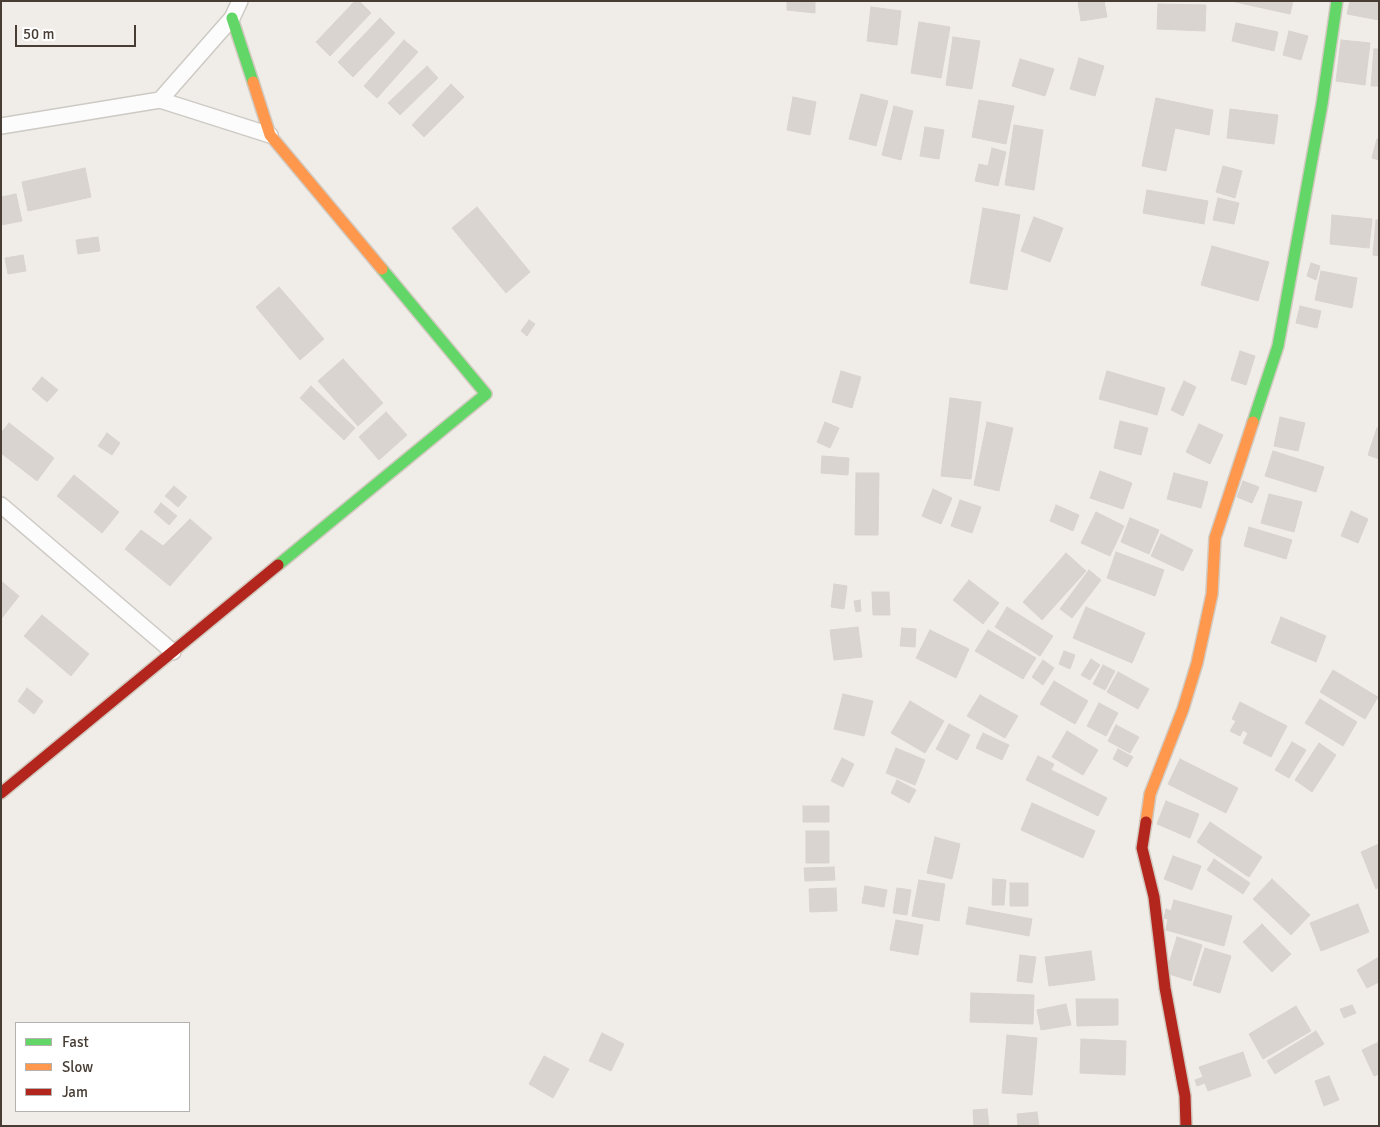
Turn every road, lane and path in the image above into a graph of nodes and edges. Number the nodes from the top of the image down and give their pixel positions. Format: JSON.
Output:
{"nodes":[{"id":1,"x":240,"y":1,"type":"edge"},
{"id":2,"x":1337,"y":1,"type":"edge"},
{"id":3,"x":232,"y":18,"type":"junction"},
{"id":4,"x":160,"y":100,"type":"junction"},
{"id":5,"x":1,"y":126,"type":"edge"},
{"id":6,"x":270,"y":135,"type":"junction"},
{"id":7,"x":1,"y":505,"type":"edge"},
{"id":8,"x":173,"y":652,"type":"junction"},
{"id":9,"x":1,"y":792,"type":"edge"},
{"id":10,"x":1186,"y":1126,"type":"edge"}],
"edges":[{"from":1,"to":3,"type":"street"},
{"from":2,"to":10,"type":"street"},
{"from":3,"to":4,"type":"street"},
{"from":3,"to":6,"type":"street"},
{"from":4,"to":5,"type":"street"},
{"from":4,"to":6,"type":"street"},
{"from":6,"to":8,"type":"street"},
{"from":7,"to":8,"type":"street"},
{"from":8,"to":9,"type":"street"}]}
